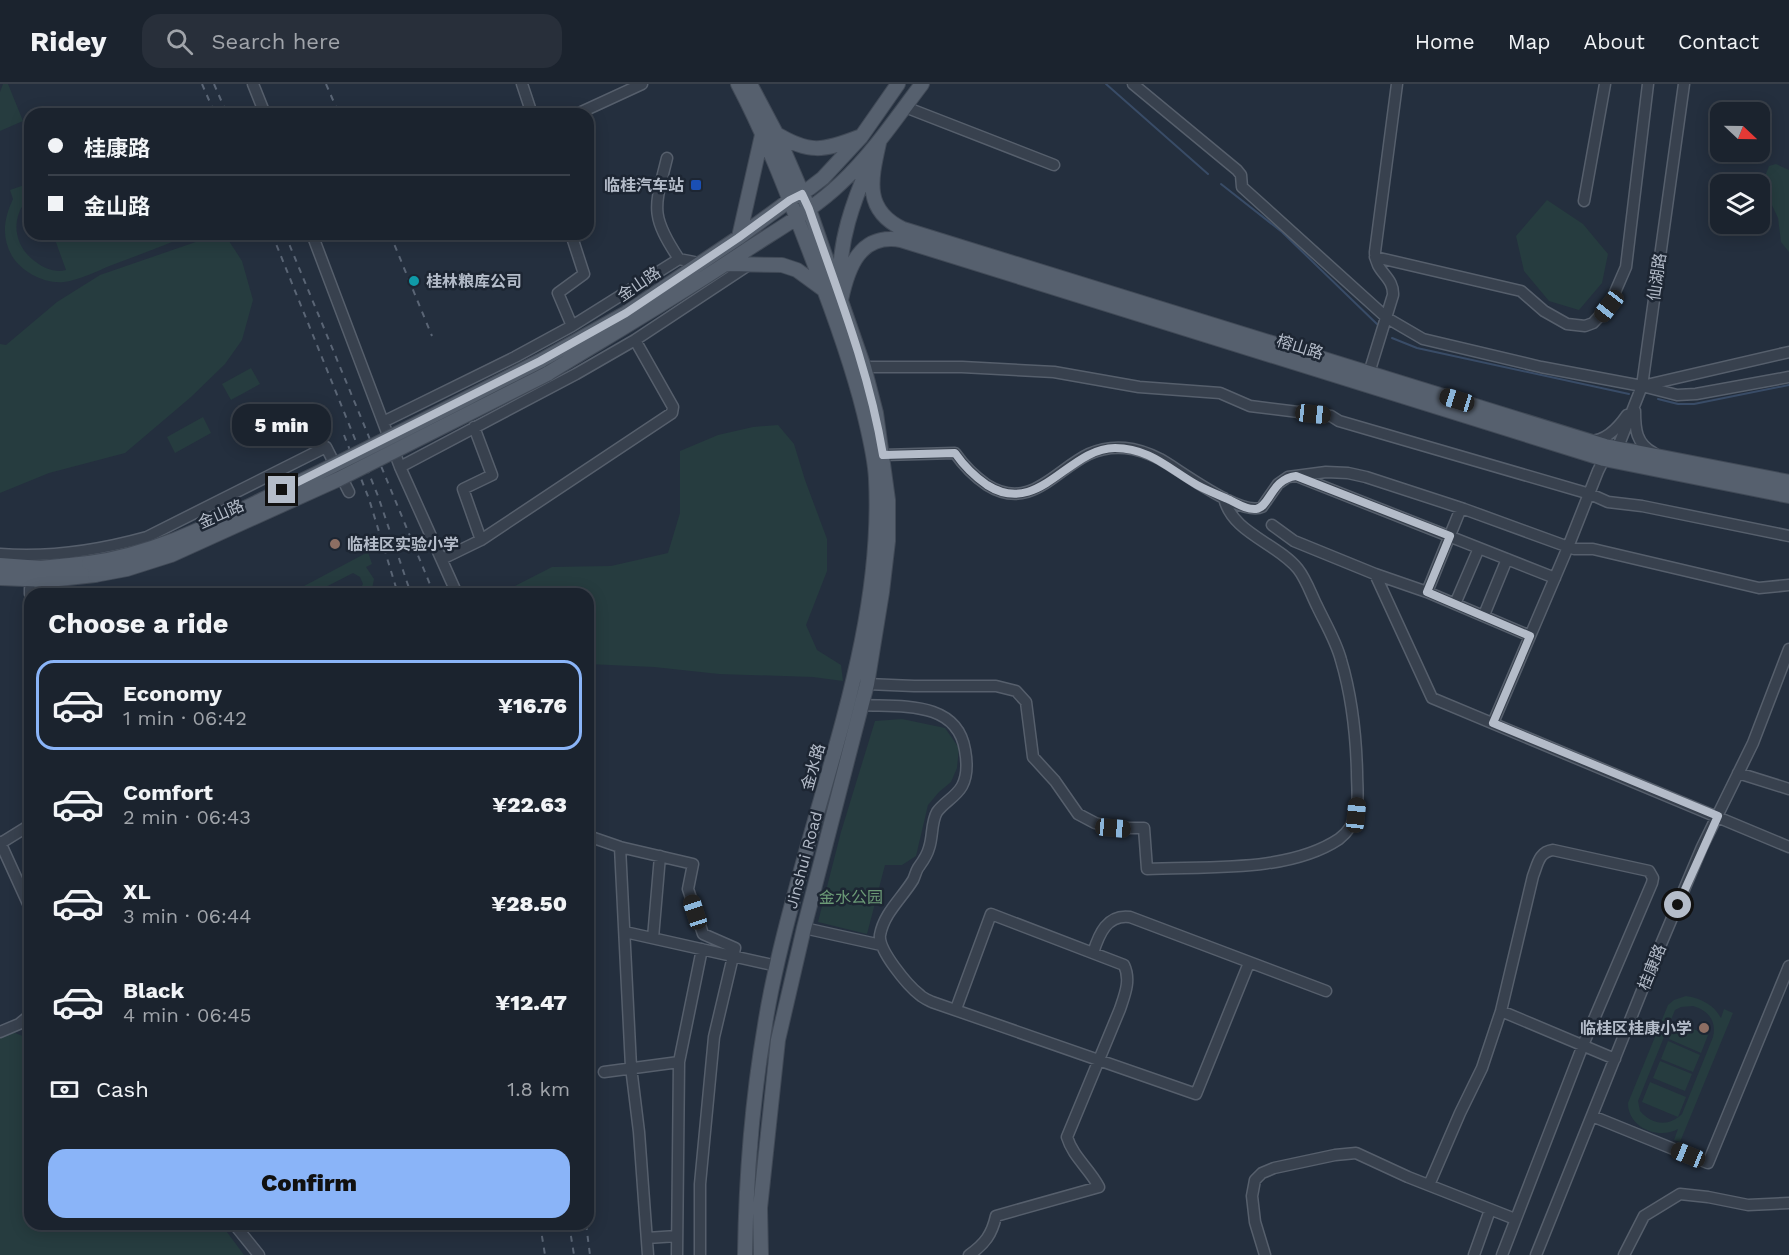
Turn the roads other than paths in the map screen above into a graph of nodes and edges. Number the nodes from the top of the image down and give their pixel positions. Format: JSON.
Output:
{"nodes":[{"id":1,"x":253,"y":84,"type":"edge"},
{"id":2,"x":522,"y":84,"type":"edge"},
{"id":3,"x":642,"y":84,"type":"edge"},
{"id":4,"x":898,"y":84,"type":"edge"},
{"id":5,"x":922,"y":84,"type":"edge"},
{"id":6,"x":1133,"y":84,"type":"edge"},
{"id":7,"x":1397,"y":84,"type":"edge"},
{"id":8,"x":1605,"y":84,"type":"edge"},
{"id":9,"x":1648,"y":84,"type":"edge"},
{"id":10,"x":1684,"y":84,"type":"edge"},
{"id":11,"x":745,"y":86,"type":"edge"},
{"id":12,"x":905,"y":107,"type":"junction"},
{"id":13,"x":263,"y":108,"type":"edge"},
{"id":14,"x":530,"y":108,"type":"edge"},
{"id":15,"x":590,"y":108,"type":"edge"},
{"id":16,"x":769,"y":134,"type":"junction"},
{"id":17,"x":861,"y":137,"type":"junction"},
{"id":18,"x":879,"y":143,"type":"junction"},
{"id":19,"x":667,"y":158,"type":"dead end"},
{"id":20,"x":1054,"y":165,"type":"dead end"},
{"id":21,"x":796,"y":197,"type":"junction"},
{"id":22,"x":1584,"y":201,"type":"dead end"},
{"id":23,"x":809,"y":209,"type":"junction"},
{"id":24,"x":796,"y":217,"type":"junction"},
{"id":25,"x":739,"y":237,"type":"junction"},
{"id":26,"x":314,"y":240,"type":"edge"},
{"id":27,"x":573,"y":240,"type":"edge"},
{"id":28,"x":1375,"y":257,"type":"junction"},
{"id":29,"x":679,"y":258,"type":"junction"},
{"id":30,"x":699,"y":263,"type":"junction"},
{"id":31,"x":727,"y":264,"type":"junction"},
{"id":32,"x":750,"y":264,"type":"junction"},
{"id":33,"x":825,"y":291,"type":"junction"},
{"id":34,"x":841,"y":302,"type":"junction"},
{"id":35,"x":1387,"y":318,"type":"junction"},
{"id":36,"x":572,"y":326,"type":"junction"},
{"id":37,"x":634,"y":340,"type":"junction"},
{"id":38,"x":1789,"y":352,"type":"edge"},
{"id":39,"x":543,"y":367,"type":"junction"},
{"id":40,"x":864,"y":367,"type":"junction"},
{"id":41,"x":1369,"y":373,"type":"junction"},
{"id":42,"x":1789,"y":377,"type":"edge"},
{"id":43,"x":1642,"y":386,"type":"junction"},
{"id":44,"x":1635,"y":402,"type":"junction"},
{"id":45,"x":383,"y":422,"type":"junction"},
{"id":46,"x":474,"y":428,"type":"junction"},
{"id":47,"x":1589,"y":440,"type":"junction"},
{"id":48,"x":1618,"y":447,"type":"junction"},
{"id":49,"x":883,"y":455,"type":"junction"},
{"id":50,"x":1663,"y":456,"type":"junction"},
{"id":51,"x":1598,"y":462,"type":"junction"},
{"id":52,"x":400,"y":467,"type":"junction"},
{"id":53,"x":1296,"y":476,"type":"junction"},
{"id":54,"x":1789,"y":482,"type":"edge"},
{"id":55,"x":349,"y":492,"type":"dead end"},
{"id":56,"x":1590,"y":494,"type":"junction"},
{"id":57,"x":1789,"y":496,"type":"edge"},
{"id":58,"x":1224,"y":498,"type":"junction"},
{"id":59,"x":1461,"y":508,"type":"junction"},
{"id":60,"x":1272,"y":525,"type":"dead end"},
{"id":61,"x":1450,"y":536,"type":"junction"},
{"id":62,"x":1789,"y":536,"type":"edge"},
{"id":63,"x":481,"y":540,"type":"junction"},
{"id":64,"x":1568,"y":547,"type":"junction"},
{"id":65,"x":1479,"y":548,"type":"junction"},
{"id":66,"x":0,"y":554,"type":"edge"},
{"id":67,"x":442,"y":559,"type":"junction"},
{"id":68,"x":1507,"y":559,"type":"junction"},
{"id":69,"x":0,"y":565,"type":"edge"},
{"id":70,"x":92,"y":569,"type":"junction"},
{"id":71,"x":1375,"y":574,"type":"junction"},
{"id":72,"x":0,"y":578,"type":"edge"},
{"id":73,"x":1555,"y":578,"type":"junction"},
{"id":74,"x":1789,"y":585,"type":"edge"},
{"id":75,"x":454,"y":588,"type":"edge"},
{"id":76,"x":1427,"y":592,"type":"junction"},
{"id":77,"x":1455,"y":604,"type":"junction"},
{"id":78,"x":1484,"y":615,"type":"junction"},
{"id":79,"x":1530,"y":636,"type":"junction"},
{"id":80,"x":1789,"y":649,"type":"edge"},
{"id":81,"x":867,"y":684,"type":"junction"},
{"id":82,"x":862,"y":705,"type":"junction"},
{"id":83,"x":1493,"y":723,"type":"junction"},
{"id":84,"x":1738,"y":773,"type":"junction"},
{"id":85,"x":1789,"y":789,"type":"edge"},
{"id":86,"x":1718,"y":816,"type":"junction"},
{"id":87,"x":24,"y":828,"type":"edge"},
{"id":88,"x":594,"y":838,"type":"edge"},
{"id":89,"x":0,"y":842,"type":"edge"},
{"id":90,"x":620,"y":847,"type":"junction"},
{"id":91,"x":1789,"y":847,"type":"edge"},
{"id":92,"x":660,"y":856,"type":"junction"},
{"id":93,"x":24,"y":895,"type":"edge"},
{"id":94,"x":804,"y":927,"type":"junction"},
{"id":95,"x":625,"y":932,"type":"junction"},
{"id":96,"x":653,"y":938,"type":"junction"},
{"id":97,"x":881,"y":945,"type":"junction"},
{"id":98,"x":702,"y":949,"type":"junction"},
{"id":99,"x":1093,"y":953,"type":"junction"},
{"id":100,"x":734,"y":956,"type":"junction"},
{"id":101,"x":1250,"y":963,"type":"junction"},
{"id":102,"x":777,"y":966,"type":"junction"},
{"id":103,"x":1789,"y":966,"type":"edge"},
{"id":104,"x":1326,"y":991,"type":"dead end"},
{"id":105,"x":956,"y":1010,"type":"junction"},
{"id":106,"x":1501,"y":1011,"type":"junction"},
{"id":107,"x":24,"y":1019,"type":"edge"},
{"id":108,"x":0,"y":1032,"type":"edge"},
{"id":109,"x":1582,"y":1045,"type":"junction"},
{"id":110,"x":1615,"y":1059,"type":"junction"},
{"id":111,"x":1098,"y":1060,"type":"junction"},
{"id":112,"x":679,"y":1062,"type":"junction"},
{"id":113,"x":631,"y":1067,"type":"junction"},
{"id":114,"x":604,"y":1072,"type":"dead end"},
{"id":115,"x":1592,"y":1116,"type":"junction"},
{"id":116,"x":1429,"y":1185,"type":"junction"},
{"id":117,"x":1789,"y":1203,"type":"edge"},
{"id":118,"x":1490,"y":1210,"type":"junction"},
{"id":119,"x":1515,"y":1219,"type":"junction"},
{"id":120,"x":239,"y":1230,"type":"edge"},
{"id":121,"x":677,"y":1236,"type":"junction"},
{"id":122,"x":647,"y":1238,"type":"junction"},
{"id":123,"x":259,"y":1255,"type":"edge"},
{"id":124,"x":648,"y":1255,"type":"edge"},
{"id":125,"x":677,"y":1255,"type":"edge"},
{"id":126,"x":700,"y":1255,"type":"edge"},
{"id":127,"x":745,"y":1255,"type":"edge"},
{"id":128,"x":761,"y":1255,"type":"edge"},
{"id":129,"x":969,"y":1255,"type":"edge"},
{"id":130,"x":1265,"y":1255,"type":"edge"},
{"id":131,"x":1474,"y":1255,"type":"edge"},
{"id":132,"x":1502,"y":1255,"type":"edge"},
{"id":133,"x":1536,"y":1255,"type":"edge"},
{"id":134,"x":1624,"y":1255,"type":"edge"}],
"edges":[{"from":1,"to":13,"type":"street"},
{"from":2,"to":14,"type":"street"},
{"from":3,"to":15,"type":"street"},
{"from":4,"to":17,"type":"main road","name":"金山路"},
{"from":5,"to":12,"type":"main road"},
{"from":6,"to":35,"type":"street"},
{"from":7,"to":28,"type":"street"},
{"from":8,"to":22,"type":"street"},
{"from":9,"to":28,"type":"street"},
{"from":10,"to":43,"type":"street","name":"仙湖路"},
{"from":11,"to":16,"type":"main road"},
{"from":12,"to":18,"type":"main road"},
{"from":12,"to":20,"type":"street"},
{"from":16,"to":17,"type":"main road"},
{"from":16,"to":21,"type":"main road"},
{"from":16,"to":25,"type":"main road"},
{"from":17,"to":21,"type":"main road","name":"金山路"},
{"from":18,"to":23,"type":"main road","name":"金山路"},
{"from":18,"to":34,"type":"main road"},
{"from":18,"to":41,"type":"main road","name":"榕山路"},
{"from":19,"to":29,"type":"street"},
{"from":21,"to":23,"type":"main road","name":"Jinshui Road"},
{"from":21,"to":24,"type":"main road","name":"金水路"},
{"from":21,"to":25,"type":"main road","name":"金山路"},
{"from":23,"to":24,"type":"main road","name":"金山路"},
{"from":23,"to":34,"type":"main road","name":"Jinshui Road"},
{"from":24,"to":31,"type":"main road","name":"金山路"},
{"from":24,"to":33,"type":"main road","name":"金水路"},
{"from":25,"to":30,"type":"main road","name":"金山路"},
{"from":26,"to":45,"type":"street"},
{"from":27,"to":36,"type":"street"},
{"from":28,"to":35,"type":"street"},
{"from":29,"to":30,"type":"street"},
{"from":29,"to":36,"type":"street"},
{"from":30,"to":39,"type":"main road","name":"金山路"},
{"from":31,"to":32,"type":"main road"},
{"from":31,"to":39,"type":"main road","name":"金山路"},
{"from":32,"to":33,"type":"main road"},
{"from":32,"to":37,"type":"street"},
{"from":33,"to":102,"type":"main road","name":"金水路"},
{"from":34,"to":40,"type":"main road","name":"Jinshui Road"},
{"from":34,"to":51,"type":"main road","name":"榕山路"},
{"from":35,"to":41,"type":"street"},
{"from":35,"to":43,"type":"street"},
{"from":36,"to":45,"type":"street"},
{"from":37,"to":46,"type":"street"},
{"from":37,"to":63,"type":"street"},
{"from":38,"to":43,"type":"street"},
{"from":39,"to":70,"type":"main road","name":"金山路","bridge":true},
{"from":40,"to":49,"type":"main road","name":"Jinshui Road"},
{"from":40,"to":56,"type":"street"},
{"from":41,"to":47,"type":"main road","name":"榕山路"},
{"from":42,"to":43,"type":"street"},
{"from":43,"to":44,"type":"street","name":"仙湖路"},
{"from":44,"to":47,"type":"street"},
{"from":44,"to":48,"type":"street","name":"仙湖路"},
{"from":44,"to":50,"type":"street"},
{"from":45,"to":52,"type":"street"},
{"from":46,"to":52,"type":"street"},
{"from":46,"to":63,"type":"street"},
{"from":47,"to":48,"type":"main road","name":"榕山路"},
{"from":48,"to":50,"type":"main road","name":"榕山路"},
{"from":48,"to":51,"type":"street","name":"仙湖路"},
{"from":49,"to":58,"type":"street"},
{"from":49,"to":81,"type":"main road","name":"Jinshui Road"},
{"from":50,"to":54,"type":"main road","name":"榕山路"},
{"from":51,"to":56,"type":"street"},
{"from":51,"to":57,"type":"main road","name":"榕山路"},
{"from":52,"to":67,"type":"street"},
{"from":53,"to":58,"type":"street"},
{"from":53,"to":59,"type":"street"},
{"from":53,"to":61,"type":"street"},
{"from":55,"to":66,"type":"street"},
{"from":56,"to":62,"type":"street"},
{"from":56,"to":64,"type":"street"},
{"from":58,"to":81,"type":"street"},
{"from":59,"to":61,"type":"street"},
{"from":59,"to":64,"type":"street"},
{"from":60,"to":71,"type":"street"},
{"from":61,"to":65,"type":"street"},
{"from":61,"to":76,"type":"street"},
{"from":63,"to":67,"type":"street"},
{"from":64,"to":73,"type":"street"},
{"from":64,"to":74,"type":"street"},
{"from":65,"to":68,"type":"street"},
{"from":65,"to":77,"type":"street"},
{"from":67,"to":75,"type":"street"},
{"from":68,"to":73,"type":"street"},
{"from":68,"to":78,"type":"street"},
{"from":69,"to":70,"type":"main road","name":"金山路"},
{"from":70,"to":72,"type":"main road","name":"金山路"},
{"from":71,"to":76,"type":"street"},
{"from":71,"to":83,"type":"street"},
{"from":73,"to":79,"type":"street"},
{"from":76,"to":77,"type":"street"},
{"from":77,"to":78,"type":"street"},
{"from":78,"to":79,"type":"street"},
{"from":79,"to":83,"type":"street"},
{"from":80,"to":84,"type":"street","name":"桂康路"},
{"from":81,"to":82,"type":"main road","name":"Jinshui Road"},
{"from":82,"to":94,"type":"main road","name":"Jinshui Road"},
{"from":82,"to":97,"type":"street"},
{"from":83,"to":86,"type":"street"},
{"from":84,"to":85,"type":"street"},
{"from":84,"to":86,"type":"street","name":"桂康路"},
{"from":86,"to":91,"type":"street"},
{"from":86,"to":110,"type":"street","name":"桂康路"},
{"from":87,"to":89,"type":"street"},
{"from":88,"to":90,"type":"street"},
{"from":89,"to":93,"type":"street"},
{"from":90,"to":92,"type":"street"},
{"from":90,"to":95,"type":"street"},
{"from":92,"to":96,"type":"street"},
{"from":92,"to":100,"type":"street"},
{"from":94,"to":97,"type":"street"},
{"from":94,"to":128,"type":"main road","name":"Jinshui Road"},
{"from":95,"to":96,"type":"street"},
{"from":95,"to":113,"type":"street"},
{"from":96,"to":98,"type":"street"},
{"from":97,"to":105,"type":"street"},
{"from":98,"to":100,"type":"street"},
{"from":98,"to":112,"type":"street"},
{"from":99,"to":101,"type":"street"},
{"from":99,"to":105,"type":"street"},
{"from":99,"to":111,"type":"street"},
{"from":100,"to":102,"type":"street"},
{"from":100,"to":126,"type":"street"},
{"from":101,"to":104,"type":"street"},
{"from":101,"to":111,"type":"street"},
{"from":102,"to":127,"type":"main road","name":"金水路"},
{"from":103,"to":115,"type":"street"},
{"from":105,"to":111,"type":"street"},
{"from":106,"to":109,"type":"street"},
{"from":106,"to":109,"type":"street"},
{"from":106,"to":116,"type":"street"},
{"from":107,"to":108,"type":"street"},
{"from":109,"to":110,"type":"street"},
{"from":109,"to":119,"type":"street"},
{"from":110,"to":115,"type":"street","name":"桂康路"},
{"from":111,"to":129,"type":"street"},
{"from":112,"to":113,"type":"street"},
{"from":112,"to":121,"type":"street"},
{"from":113,"to":114,"type":"street"},
{"from":113,"to":122,"type":"street"},
{"from":115,"to":133,"type":"street","name":"桂康路"},
{"from":116,"to":118,"type":"street"},
{"from":116,"to":130,"type":"street"},
{"from":117,"to":134,"type":"street"},
{"from":118,"to":119,"type":"street"},
{"from":118,"to":131,"type":"street"},
{"from":119,"to":132,"type":"street"},
{"from":120,"to":123,"type":"street"},
{"from":121,"to":122,"type":"street"},
{"from":121,"to":125,"type":"street"},
{"from":122,"to":124,"type":"street"}]}
